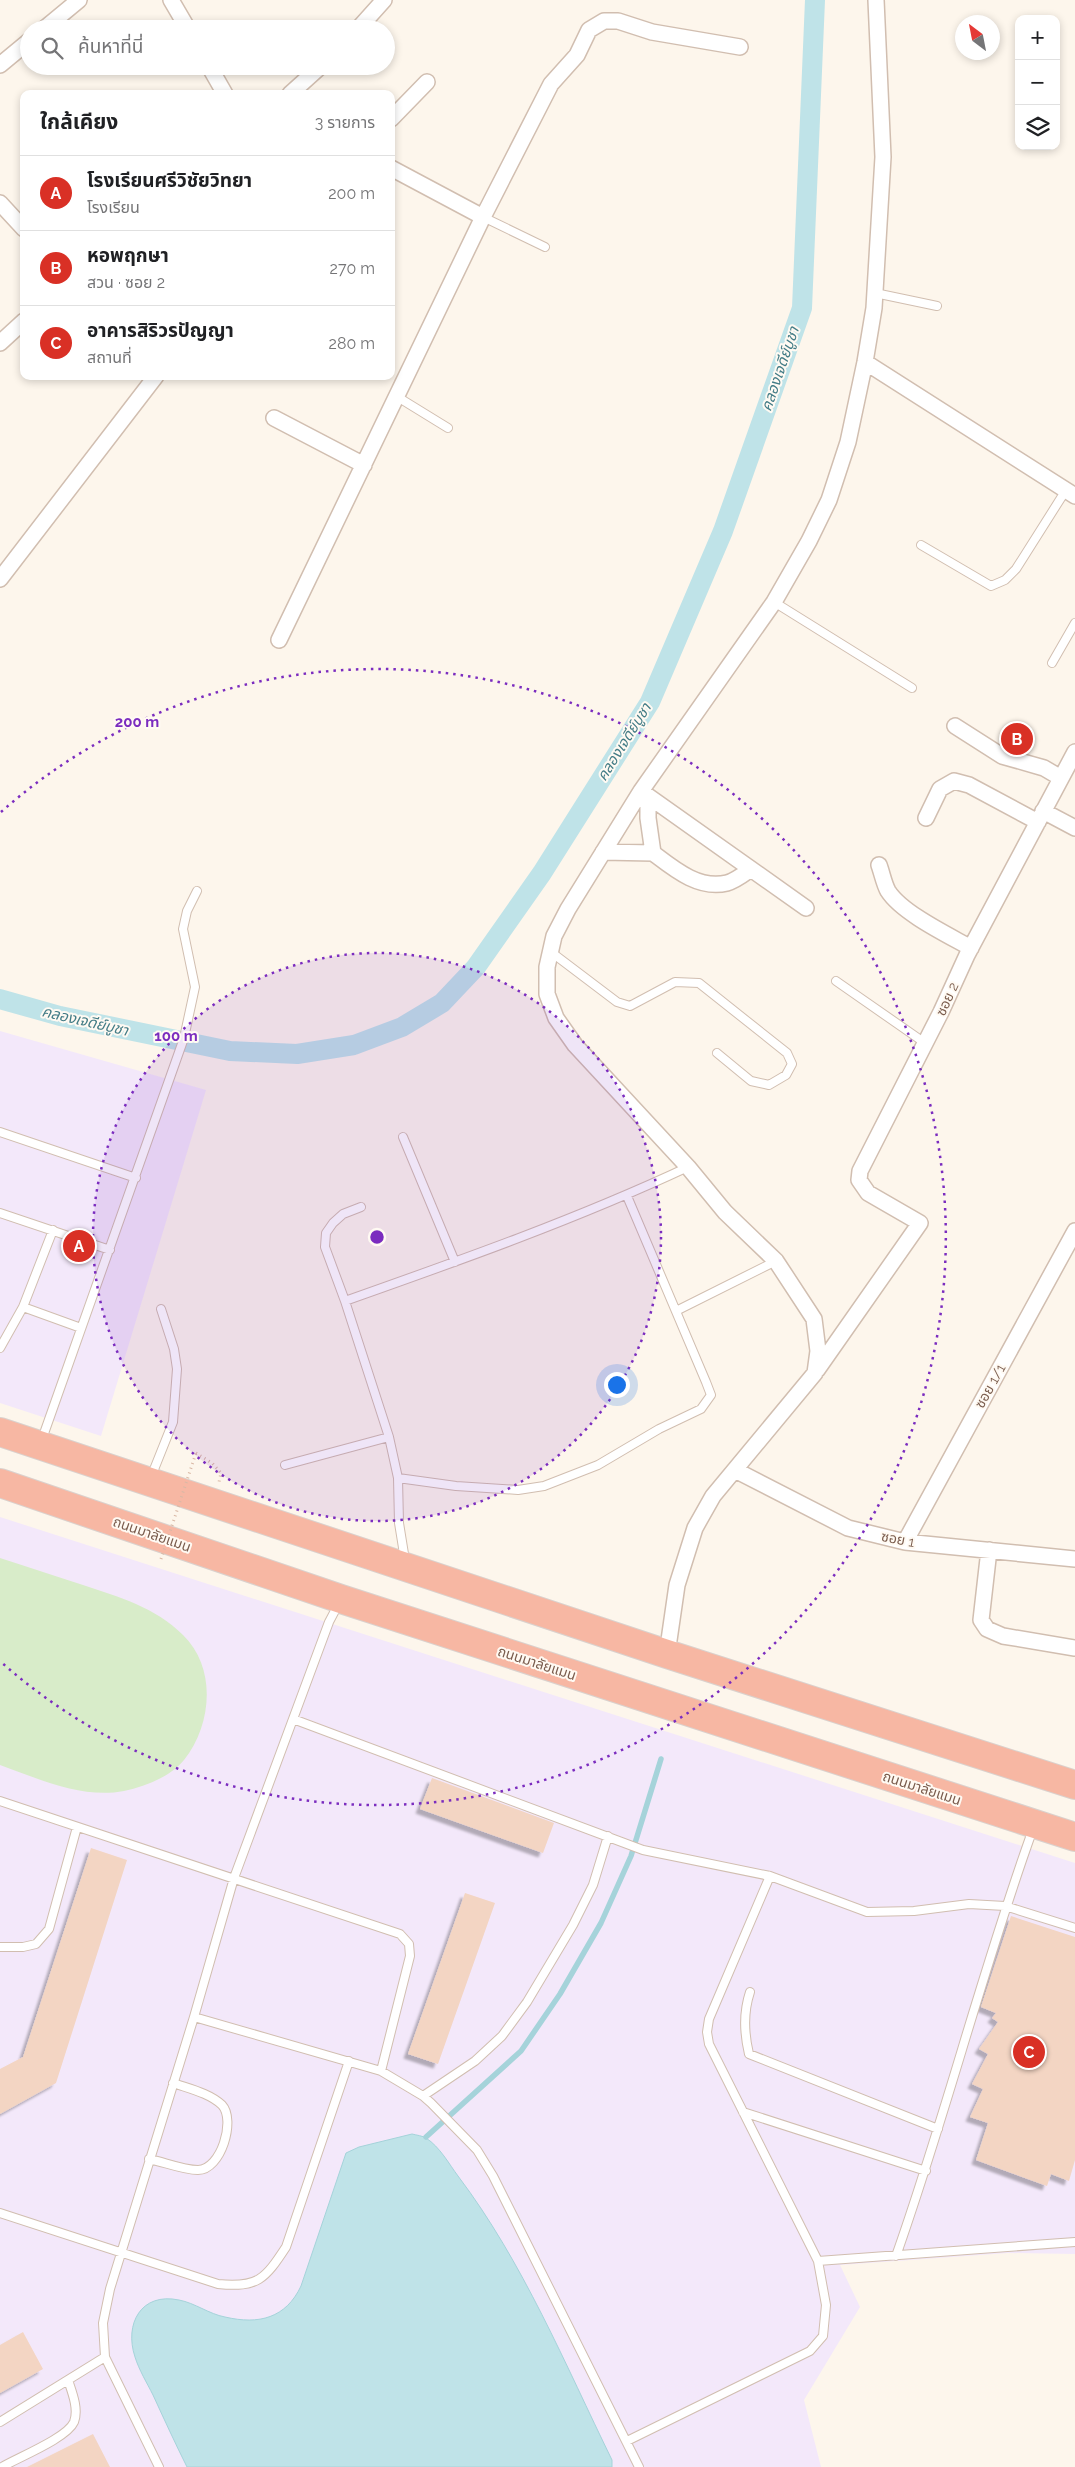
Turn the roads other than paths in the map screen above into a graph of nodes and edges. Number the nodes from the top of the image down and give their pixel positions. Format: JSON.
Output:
{"nodes":[{"id":1,"x":79,"y":0,"type":"edge"},
{"id":2,"x":171,"y":0,"type":"edge"},
{"id":3,"x":384,"y":0,"type":"edge"},
{"id":4,"x":876,"y":0,"type":"edge"},
{"id":5,"x":55,"y":20,"type":"edge"},
{"id":6,"x":183,"y":20,"type":"edge"},
{"id":7,"x":366,"y":20,"type":"edge"},
{"id":8,"x":740,"y":47,"type":"dead end"},
{"id":9,"x":20,"y":48,"type":"edge"},
{"id":10,"x":0,"y":65,"type":"edge"},
{"id":11,"x":214,"y":75,"type":"edge"},
{"id":12,"x":311,"y":75,"type":"edge"},
{"id":13,"x":427,"y":82,"type":"dead end"},
{"id":14,"x":223,"y":90,"type":"edge"},
{"id":15,"x":294,"y":90,"type":"edge"},
{"id":16,"x":395,"y":115,"type":"edge"},
{"id":17,"x":395,"y":170,"type":"edge"},
{"id":18,"x":0,"y":203,"type":"edge"},
{"id":19,"x":483,"y":217,"type":"junction"},
{"id":20,"x":20,"y":225,"type":"edge"},
{"id":21,"x":545,"y":247,"type":"dead end"},
{"id":22,"x":875,"y":293,"type":"junction"},
{"id":23,"x":937,"y":306,"type":"dead end"},
{"id":24,"x":20,"y":325,"type":"edge"},
{"id":25,"x":0,"y":343,"type":"edge"},
{"id":26,"x":865,"y":362,"type":"junction"},
{"id":27,"x":153,"y":380,"type":"edge"},
{"id":28,"x":396,"y":396,"type":"junction"},
{"id":29,"x":274,"y":418,"type":"dead end"},
{"id":30,"x":448,"y":428,"type":"dead end"},
{"id":31,"x":364,"y":465,"type":"junction"},
{"id":32,"x":1071,"y":493,"type":"edge"},
{"id":33,"x":921,"y":545,"type":"dead end"},
{"id":34,"x":0,"y":579,"type":"edge"},
{"id":35,"x":774,"y":602,"type":"junction"},
{"id":36,"x":1075,"y":623,"type":"edge"},
{"id":37,"x":279,"y":640,"type":"dead end"},
{"id":38,"x":1052,"y":663,"type":"dead end"},
{"id":39,"x":912,"y":688,"type":"dead end"},
{"id":40,"x":955,"y":726,"type":"dead end"},
{"id":41,"x":1075,"y":752,"type":"edge"},
{"id":42,"x":1061,"y":778,"type":"junction"},
{"id":43,"x":645,"y":795,"type":"junction"},
{"id":44,"x":1041,"y":816,"type":"junction"},
{"id":45,"x":926,"y":818,"type":"dead end"},
{"id":46,"x":1075,"y":828,"type":"edge"},
{"id":47,"x":603,"y":852,"type":"junction"},
{"id":48,"x":653,"y":853,"type":"junction"},
{"id":49,"x":879,"y":865,"type":"dead end"},
{"id":50,"x":751,"y":869,"type":"junction"},
{"id":51,"x":196,"y":891,"type":"dead end"},
{"id":52,"x":806,"y":908,"type":"dead end"},
{"id":53,"x":971,"y":948,"type":"junction"},
{"id":54,"x":551,"y":952,"type":"junction"},
{"id":55,"x":836,"y":981,"type":"dead end"},
{"id":56,"x":925,"y":1043,"type":"junction"},
{"id":57,"x":717,"y":1053,"type":"dead end"},
{"id":58,"x":0,"y":1132,"type":"edge"},
{"id":59,"x":403,"y":1137,"type":"dead end"},
{"id":60,"x":688,"y":1167,"type":"junction"},
{"id":61,"x":136,"y":1178,"type":"junction"},
{"id":62,"x":627,"y":1196,"type":"junction"},
{"id":63,"x":360,"y":1206,"type":"dead end"},
{"id":64,"x":0,"y":1213,"type":"edge"},
{"id":65,"x":53,"y":1230,"type":"junction"},
{"id":66,"x":1075,"y":1231,"type":"edge"},
{"id":67,"x":110,"y":1250,"type":"junction"},
{"id":68,"x":776,"y":1261,"type":"junction"},
{"id":69,"x":455,"y":1262,"type":"junction"},
{"id":70,"x":345,"y":1301,"type":"junction"},
{"id":71,"x":23,"y":1307,"type":"junction"},
{"id":72,"x":161,"y":1309,"type":"dead end"},
{"id":73,"x":676,"y":1311,"type":"junction"},
{"id":74,"x":81,"y":1328,"type":"junction"},
{"id":75,"x":0,"y":1348,"type":"edge"},
{"id":76,"x":815,"y":1373,"type":"junction"},
{"id":77,"x":0,"y":1432,"type":"edge"},
{"id":78,"x":389,"y":1437,"type":"junction"},
{"id":79,"x":40,"y":1445,"type":"junction"},
{"id":80,"x":284,"y":1465,"type":"dead end"},
{"id":81,"x":735,"y":1470,"type":"junction"},
{"id":82,"x":398,"y":1478,"type":"junction"},
{"id":83,"x":149,"y":1482,"type":"junction"},
{"id":84,"x":0,"y":1483,"type":"edge"},
{"id":85,"x":905,"y":1542,"type":"junction"},
{"id":86,"x":989,"y":1550,"type":"junction"},
{"id":87,"x":1074,"y":1557,"type":"edge"},
{"id":88,"x":406,"y":1567,"type":"junction"},
{"id":89,"x":340,"y":1599,"type":"junction"},
{"id":90,"x":1075,"y":1648,"type":"edge"},
{"id":91,"x":667,"y":1654,"type":"junction"},
{"id":92,"x":293,"y":1719,"type":"junction"},
{"id":93,"x":1075,"y":1785,"type":"edge"},
{"id":94,"x":0,"y":1801,"type":"edge"},
{"id":95,"x":1035,"y":1824,"type":"junction"},
{"id":96,"x":77,"y":1827,"type":"junction"},
{"id":97,"x":1075,"y":1837,"type":"edge"},
{"id":98,"x":612,"y":1838,"type":"junction"},
{"id":99,"x":770,"y":1876,"type":"junction"},
{"id":100,"x":234,"y":1878,"type":"junction"},
{"id":101,"x":1005,"y":1906,"type":"junction"},
{"id":102,"x":1075,"y":1928,"type":"edge"},
{"id":103,"x":0,"y":1947,"type":"edge"},
{"id":104,"x":750,"y":1992,"type":"dead end"},
{"id":105,"x":194,"y":2017,"type":"junction"},
{"id":106,"x":349,"y":2060,"type":"junction"},
{"id":107,"x":381,"y":2071,"type":"junction"},
{"id":108,"x":173,"y":2083,"type":"junction"},
{"id":109,"x":423,"y":2096,"type":"junction"},
{"id":110,"x":743,"y":2112,"type":"junction"},
{"id":111,"x":938,"y":2128,"type":"junction"},
{"id":112,"x":149,"y":2159,"type":"junction"},
{"id":113,"x":926,"y":2171,"type":"junction"},
{"id":114,"x":0,"y":2213,"type":"edge"},
{"id":115,"x":1075,"y":2242,"type":"edge"},
{"id":116,"x":122,"y":2254,"type":"junction"},
{"id":117,"x":896,"y":2256,"type":"junction"},
{"id":118,"x":818,"y":2262,"type":"junction"},
{"id":119,"x":105,"y":2357,"type":"junction"},
{"id":120,"x":68,"y":2380,"type":"junction"},
{"id":121,"x":0,"y":2422,"type":"edge"},
{"id":122,"x":627,"y":2441,"type":"junction"},
{"id":123,"x":2,"y":2467,"type":"edge"},
{"id":124,"x":159,"y":2467,"type":"edge"},
{"id":125,"x":639,"y":2467,"type":"edge"}],
"edges":[{"from":1,"to":5,"type":"street"},
{"from":2,"to":6,"type":"street"},
{"from":3,"to":7,"type":"street"},
{"from":4,"to":22,"type":"street"},
{"from":8,"to":19,"type":"street"},
{"from":9,"to":10,"type":"street"},
{"from":11,"to":14,"type":"street"},
{"from":12,"to":15,"type":"street"},
{"from":13,"to":16,"type":"street"},
{"from":17,"to":19,"type":"street"},
{"from":18,"to":20,"type":"street"},
{"from":19,"to":21,"type":"lane"},
{"from":19,"to":28,"type":"street"},
{"from":22,"to":23,"type":"lane"},
{"from":22,"to":26,"type":"street"},
{"from":24,"to":25,"type":"street"},
{"from":26,"to":32,"type":"street"},
{"from":26,"to":35,"type":"street"},
{"from":27,"to":34,"type":"street"},
{"from":28,"to":30,"type":"lane"},
{"from":28,"to":31,"type":"street"},
{"from":29,"to":31,"type":"street"},
{"from":31,"to":37,"type":"street"},
{"from":32,"to":33,"type":"lane"},
{"from":35,"to":39,"type":"lane"},
{"from":35,"to":43,"type":"street"},
{"from":36,"to":38,"type":"lane"},
{"from":40,"to":42,"type":"street"},
{"from":41,"to":42,"type":"street","name":"ซอย 2"},
{"from":42,"to":44,"type":"street","name":"ซอย 2"},
{"from":43,"to":47,"type":"street"},
{"from":43,"to":48,"type":"street"},
{"from":43,"to":50,"type":"street"},
{"from":44,"to":45,"type":"street"},
{"from":44,"to":46,"type":"street"},
{"from":44,"to":53,"type":"street","name":"ซอย 2"},
{"from":47,"to":48,"type":"street"},
{"from":47,"to":54,"type":"street"},
{"from":48,"to":50,"type":"street"},
{"from":49,"to":53,"type":"street"},
{"from":50,"to":52,"type":"street"},
{"from":51,"to":61,"type":"lane"},
{"from":53,"to":56,"type":"street","name":"ซอย 2"},
{"from":54,"to":57,"type":"lane"},
{"from":54,"to":60,"type":"street"},
{"from":55,"to":56,"type":"lane"},
{"from":56,"to":76,"type":"street","name":"ซอย 2"},
{"from":58,"to":61,"type":"lane"},
{"from":59,"to":69,"type":"lane"},
{"from":60,"to":62,"type":"lane"},
{"from":60,"to":68,"type":"street"},
{"from":61,"to":67,"type":"lane"},
{"from":62,"to":69,"type":"lane"},
{"from":62,"to":73,"type":"lane"},
{"from":63,"to":70,"type":"lane"},
{"from":64,"to":65,"type":"lane"},
{"from":65,"to":67,"type":"lane"},
{"from":65,"to":71,"type":"lane"},
{"from":66,"to":85,"type":"street","name":"ซอย 1/1"},
{"from":67,"to":74,"type":"lane"},
{"from":68,"to":73,"type":"lane"},
{"from":68,"to":76,"type":"street"},
{"from":69,"to":70,"type":"lane"},
{"from":70,"to":78,"type":"lane"},
{"from":71,"to":74,"type":"lane"},
{"from":71,"to":75,"type":"lane"},
{"from":72,"to":83,"type":"lane"},
{"from":73,"to":82,"type":"lane"},
{"from":74,"to":79,"type":"lane"},
{"from":76,"to":81,"type":"street"},
{"from":77,"to":79,"type":"highway"},
{"from":78,"to":80,"type":"lane"},
{"from":78,"to":82,"type":"lane"},
{"from":79,"to":83,"type":"highway"},
{"from":81,"to":85,"type":"street","name":"ซอย 1"},
{"from":81,"to":91,"type":"street"},
{"from":82,"to":88,"type":"lane"},
{"from":83,"to":88,"type":"highway"},
{"from":84,"to":89,"type":"highway","name":"ถนนมาลัยแมน"},
{"from":85,"to":86,"type":"street","name":"ซอย 1"},
{"from":86,"to":87,"type":"street","name":"ซอย 1"},
{"from":86,"to":90,"type":"street"},
{"from":88,"to":91,"type":"highway"},
{"from":89,"to":92,"type":"lane"},
{"from":89,"to":95,"type":"highway","name":"ถนนมาลัยแมน"},
{"from":91,"to":93,"type":"highway"},
{"from":92,"to":98,"type":"lane"},
{"from":92,"to":100,"type":"lane"},
{"from":94,"to":96,"type":"lane"},
{"from":95,"to":97,"type":"highway","name":"ถนนมาลัยแมน"},
{"from":95,"to":101,"type":"lane"},
{"from":96,"to":100,"type":"lane"},
{"from":96,"to":103,"type":"lane"},
{"from":98,"to":99,"type":"lane"},
{"from":98,"to":109,"type":"lane"},
{"from":99,"to":101,"type":"lane"},
{"from":99,"to":110,"type":"lane"},
{"from":100,"to":105,"type":"lane"},
{"from":100,"to":107,"type":"lane"},
{"from":101,"to":102,"type":"lane"},
{"from":101,"to":111,"type":"lane"},
{"from":104,"to":111,"type":"lane"},
{"from":105,"to":106,"type":"lane"},
{"from":105,"to":108,"type":"lane"},
{"from":106,"to":107,"type":"lane"},
{"from":106,"to":116,"type":"lane"},
{"from":107,"to":109,"type":"lane"},
{"from":108,"to":112,"type":"lane"},
{"from":108,"to":112,"type":"lane"},
{"from":109,"to":122,"type":"lane"},
{"from":110,"to":113,"type":"lane"},
{"from":110,"to":118,"type":"lane"},
{"from":111,"to":113,"type":"lane"},
{"from":112,"to":116,"type":"lane"},
{"from":113,"to":117,"type":"lane"},
{"from":114,"to":116,"type":"lane"},
{"from":115,"to":117,"type":"lane"},
{"from":116,"to":119,"type":"lane"},
{"from":117,"to":118,"type":"lane"},
{"from":118,"to":122,"type":"lane"},
{"from":119,"to":120,"type":"lane"},
{"from":119,"to":124,"type":"lane"},
{"from":120,"to":121,"type":"lane"},
{"from":120,"to":123,"type":"lane"},
{"from":122,"to":125,"type":"lane"}]}
